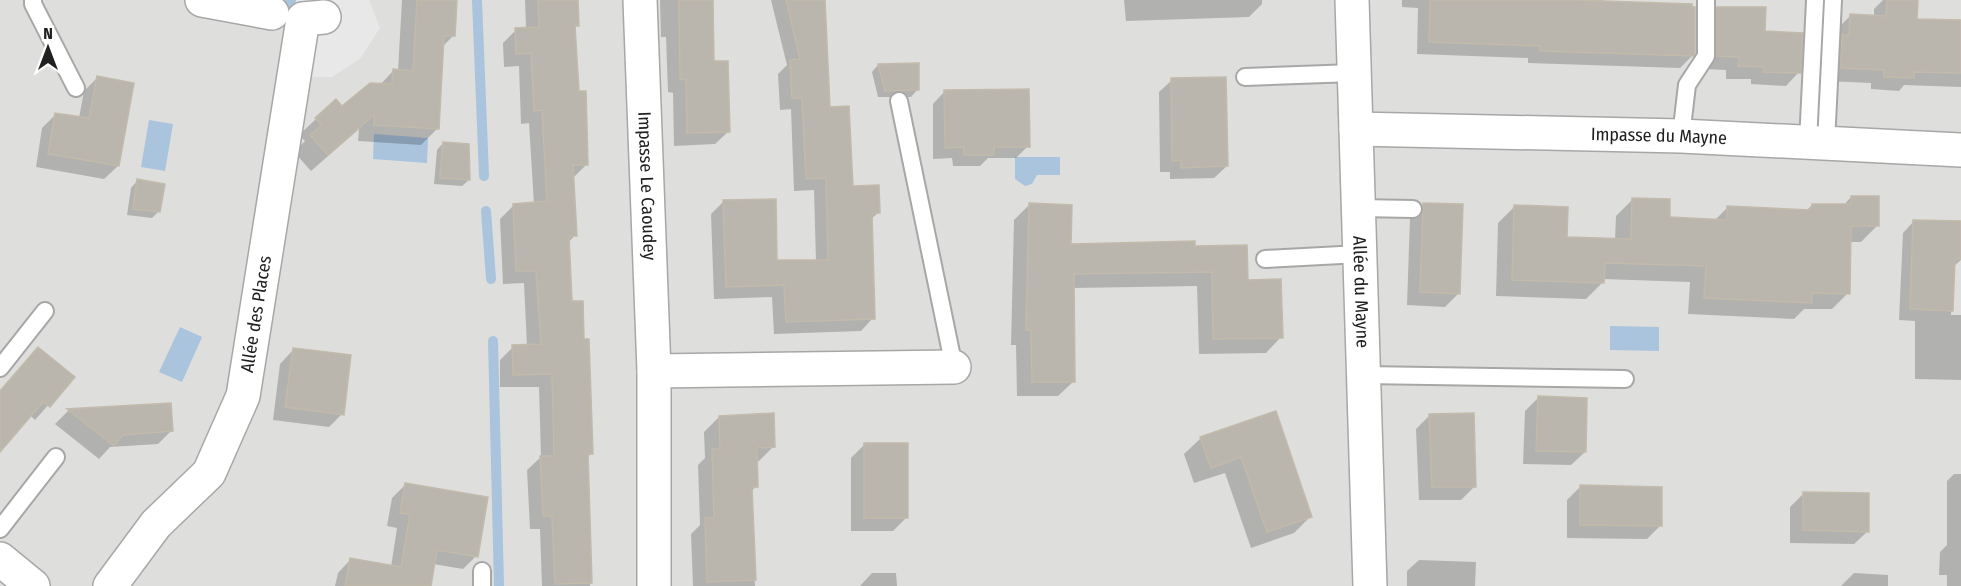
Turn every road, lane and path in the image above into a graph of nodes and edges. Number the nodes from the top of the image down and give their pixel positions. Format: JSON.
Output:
{"nodes":[{"id":1,"x":33,"y":0,"type":"edge"},
{"id":2,"x":202,"y":0,"type":"edge"},
{"id":3,"x":640,"y":0,"type":"edge"},
{"id":4,"x":1352,"y":0,"type":"edge"},
{"id":5,"x":1706,"y":0,"type":"edge"},
{"id":6,"x":1833,"y":0,"type":"edge"},
{"id":7,"x":1815,"y":1,"type":"edge"},
{"id":8,"x":308,"y":10,"type":"edge"},
{"id":9,"x":1354,"y":73,"type":"junction"},
{"id":10,"x":1245,"y":77,"type":"dead end"},
{"id":11,"x":76,"y":88,"type":"dead end"},
{"id":12,"x":899,"y":101,"type":"dead end"},
{"id":13,"x":1356,"y":129,"type":"junction"},
{"id":14,"x":1681,"y":136,"type":"junction"},
{"id":15,"x":1817,"y":143,"type":"junction"},
{"id":16,"x":1961,"y":150,"type":"edge"},
{"id":17,"x":1359,"y":208,"type":"junction"},
{"id":18,"x":1413,"y":209,"type":"dead end"},
{"id":19,"x":1360,"y":254,"type":"junction"},
{"id":20,"x":1265,"y":259,"type":"dead end"},
{"id":21,"x":45,"y":311,"type":"dead end"},
{"id":22,"x":954,"y":367,"type":"joint"},
{"id":23,"x":0,"y":368,"type":"edge"},
{"id":24,"x":654,"y":371,"type":"junction"},
{"id":25,"x":1364,"y":375,"type":"junction"},
{"id":26,"x":1625,"y":379,"type":"dead end"},
{"id":27,"x":56,"y":457,"type":"dead end"},
{"id":28,"x":0,"y":529,"type":"edge"},
{"id":29,"x":0,"y":559,"type":"edge"},
{"id":30,"x":33,"y":586,"type":"edge"},
{"id":31,"x":110,"y":586,"type":"edge"},
{"id":32,"x":654,"y":586,"type":"edge"},
{"id":33,"x":1371,"y":586,"type":"edge"}],
"edges":[{"from":1,"to":11,"type":"lane"},
{"from":2,"to":8,"type":"street"},
{"from":3,"to":24,"type":"street","name":"Impasse Le Caoudey"},
{"from":4,"to":9,"type":"street","name":"Allée du Mayne"},
{"from":5,"to":14,"type":"lane"},
{"from":6,"to":15,"type":"lane"},
{"from":7,"to":15,"type":"lane"},
{"from":8,"to":31,"type":"street","name":"Allée des Places"},
{"from":9,"to":10,"type":"lane"},
{"from":9,"to":13,"type":"street","name":"Allée du Mayne"},
{"from":12,"to":22,"type":"lane"},
{"from":13,"to":14,"type":"street","name":"Impasse du Mayne"},
{"from":13,"to":17,"type":"street","name":"Allée du Mayne"},
{"from":14,"to":15,"type":"street","name":"Impasse du Mayne"},
{"from":15,"to":16,"type":"street","name":"Impasse du Mayne"},
{"from":17,"to":18,"type":"lane"},
{"from":17,"to":19,"type":"street","name":"Allée du Mayne"},
{"from":19,"to":20,"type":"lane"},
{"from":19,"to":25,"type":"street","name":"Allée du Mayne"},
{"from":21,"to":23,"type":"lane"},
{"from":22,"to":24,"type":"street"},
{"from":24,"to":32,"type":"street","name":"Impasse Le Caoudey"},
{"from":25,"to":26,"type":"lane"},
{"from":25,"to":33,"type":"street","name":"Allée du Mayne"},
{"from":27,"to":28,"type":"lane"},
{"from":29,"to":30,"type":"street"}]}
